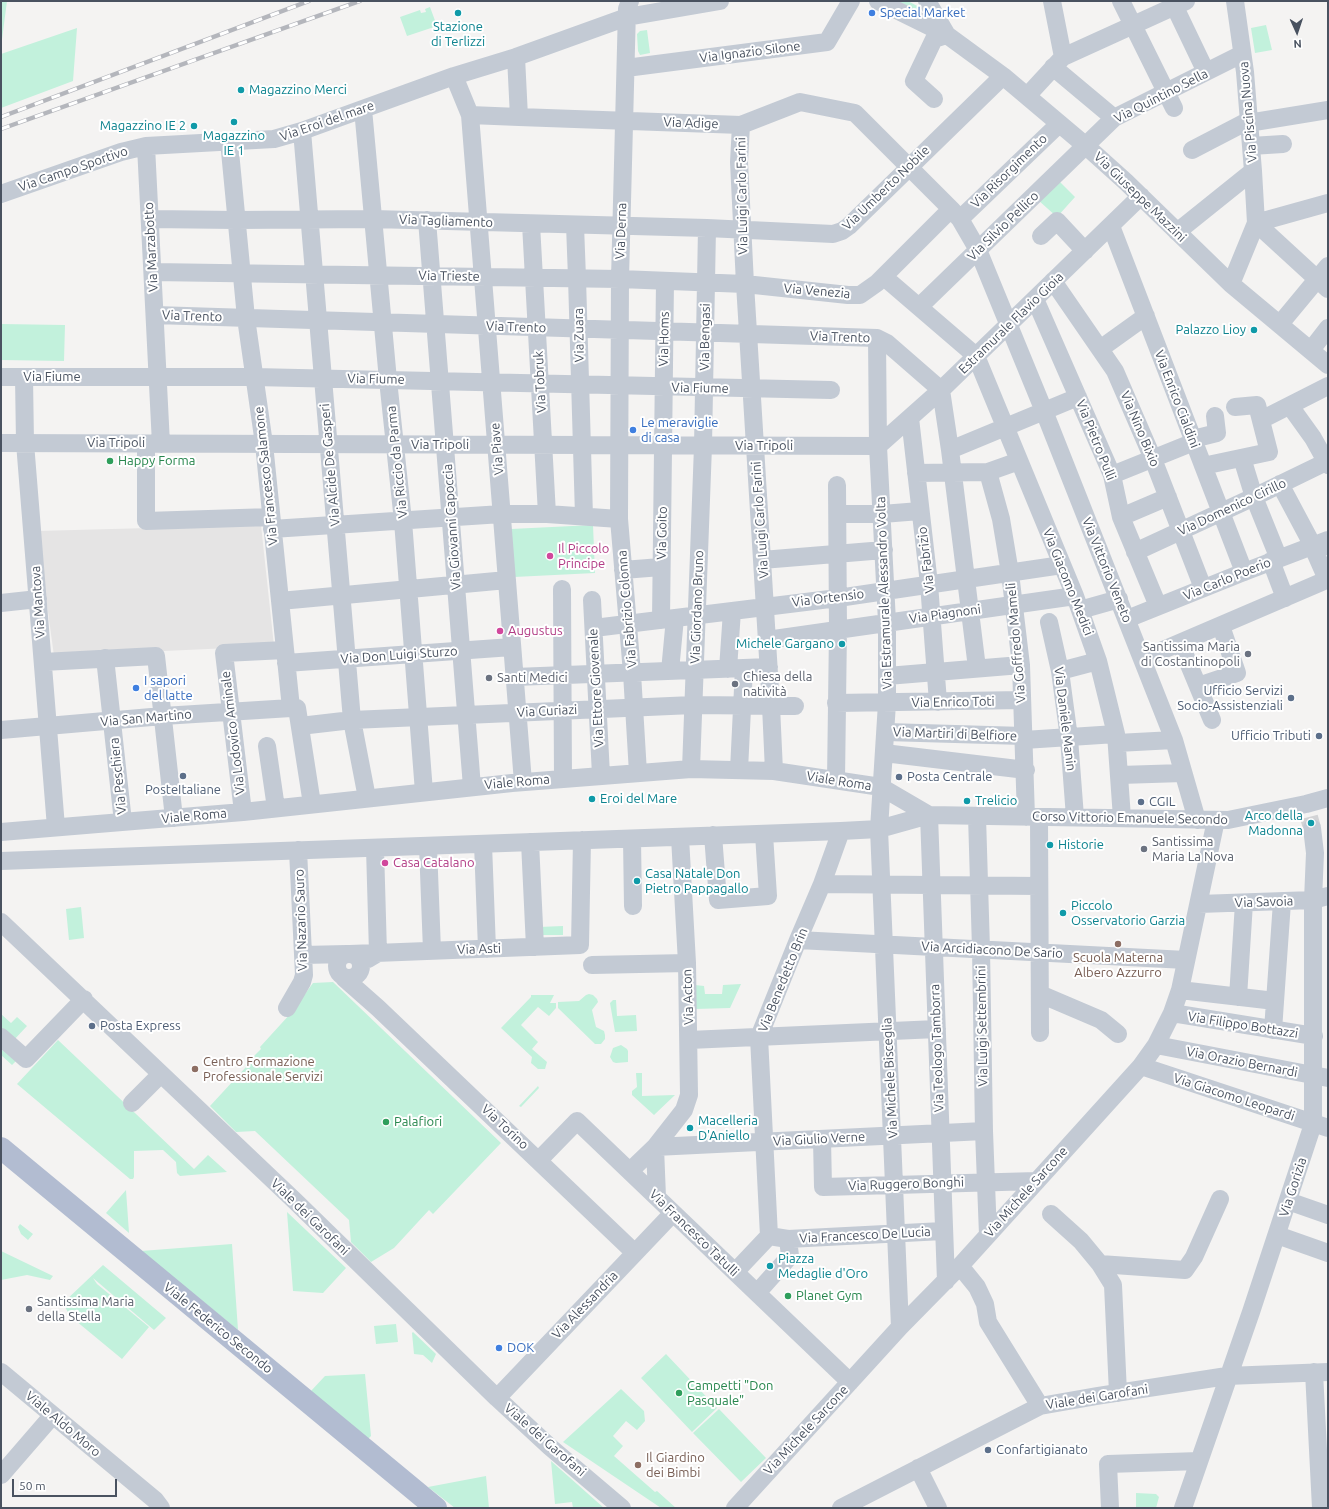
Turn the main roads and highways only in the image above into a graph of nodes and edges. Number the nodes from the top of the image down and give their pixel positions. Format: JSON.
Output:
{"nodes":[{"id":1,"x":1,"y":1148,"type":"edge"},
{"id":2,"x":1,"y":1164,"type":"edge"},
{"id":3,"x":420,"y":1508,"type":"edge"},
{"id":4,"x":436,"y":1508,"type":"edge"}],
"edges":[{"from":1,"to":4,"type":"main road","name":"Viale Federico Secondo"},
{"from":2,"to":3,"type":"main road","name":"Viale Federico Secondo"}]}
